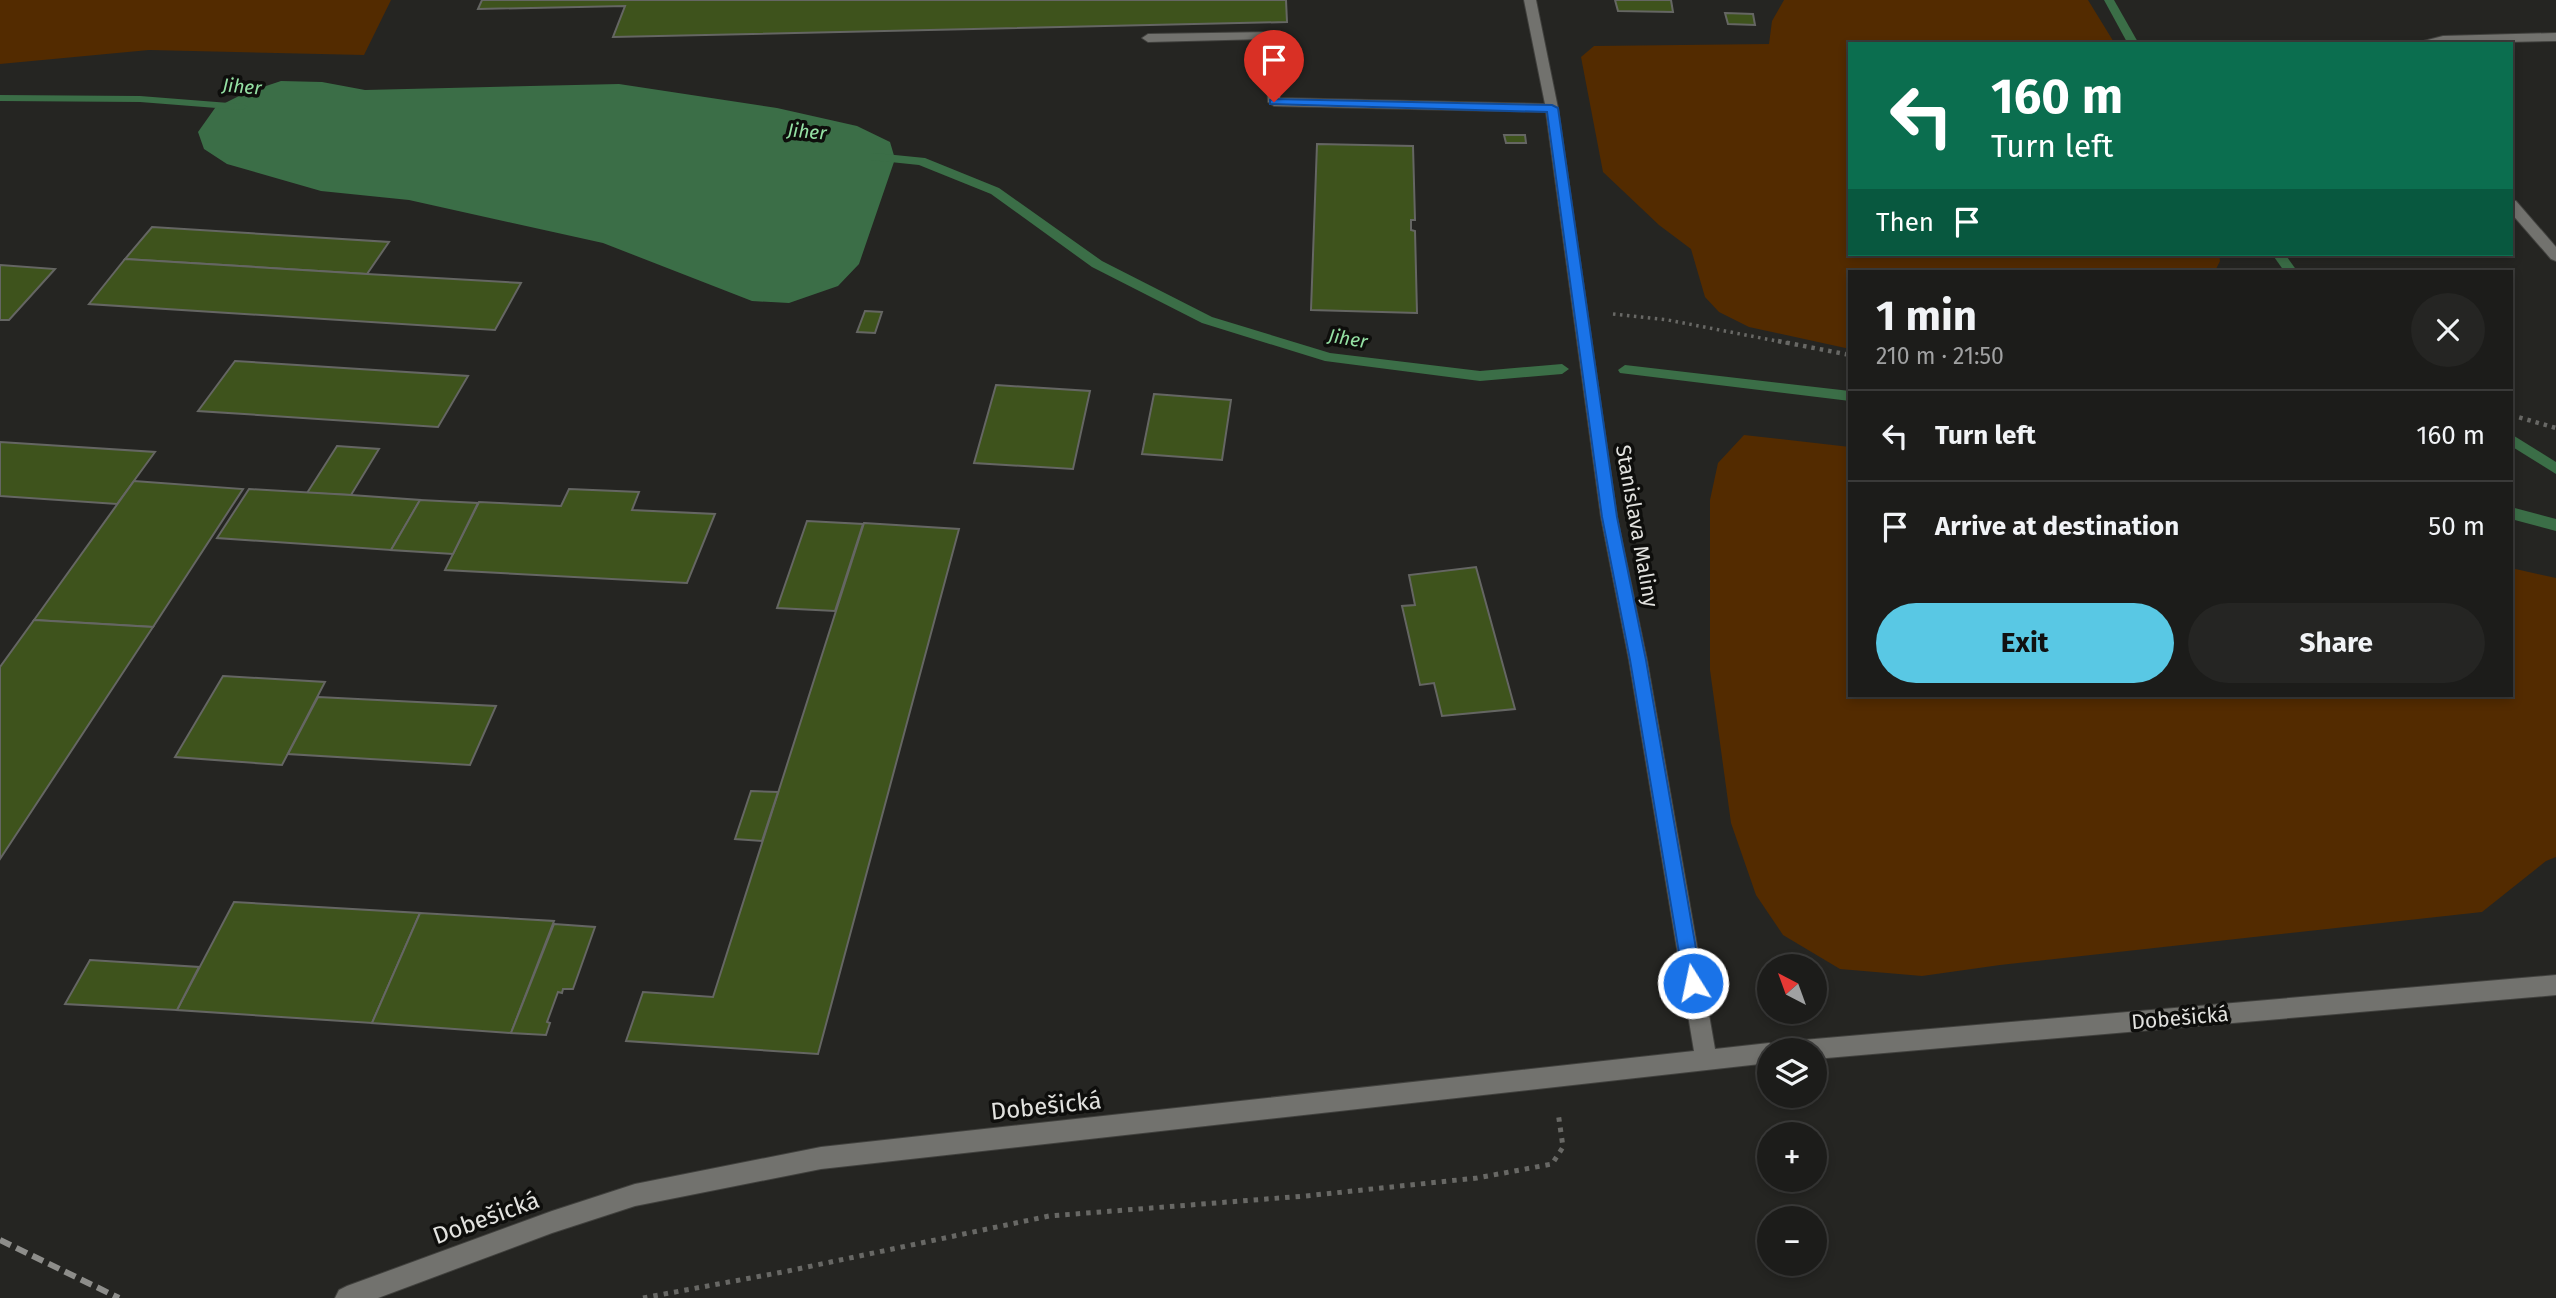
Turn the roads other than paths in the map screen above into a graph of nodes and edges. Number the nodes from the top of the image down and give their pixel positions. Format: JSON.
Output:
{"nodes":[{"id":1,"x":1530,"y":0,"type":"edge"},
{"id":2,"x":1148,"y":37,"type":"dead end"},
{"id":3,"x":2556,"y":37,"type":"edge"},
{"id":4,"x":2430,"y":42,"type":"edge"},
{"id":5,"x":1552,"y":108,"type":"junction"},
{"id":6,"x":2513,"y":206,"type":"edge"},
{"id":7,"x":2556,"y":256,"type":"edge"},
{"id":8,"x":2556,"y":985,"type":"edge"},
{"id":9,"x":1827,"y":1048,"type":"edge"},
{"id":10,"x":1757,"y":1054,"type":"edge"},
{"id":11,"x":1706,"y":1058,"type":"junction"},
{"id":12,"x":347,"y":1298,"type":"edge"}],
"edges":[{"from":1,"to":5,"type":"street","name":"Stanislava Maliny"},
{"from":2,"to":5,"type":"street"},
{"from":3,"to":4,"type":"street"},
{"from":5,"to":11,"type":"street","name":"Stanislava Maliny"},
{"from":6,"to":7,"type":"street"},
{"from":8,"to":9,"type":"street","name":"Dobešická"},
{"from":10,"to":11,"type":"street","name":"Dobešická"},
{"from":11,"to":12,"type":"street","name":"Dobešická"}]}
